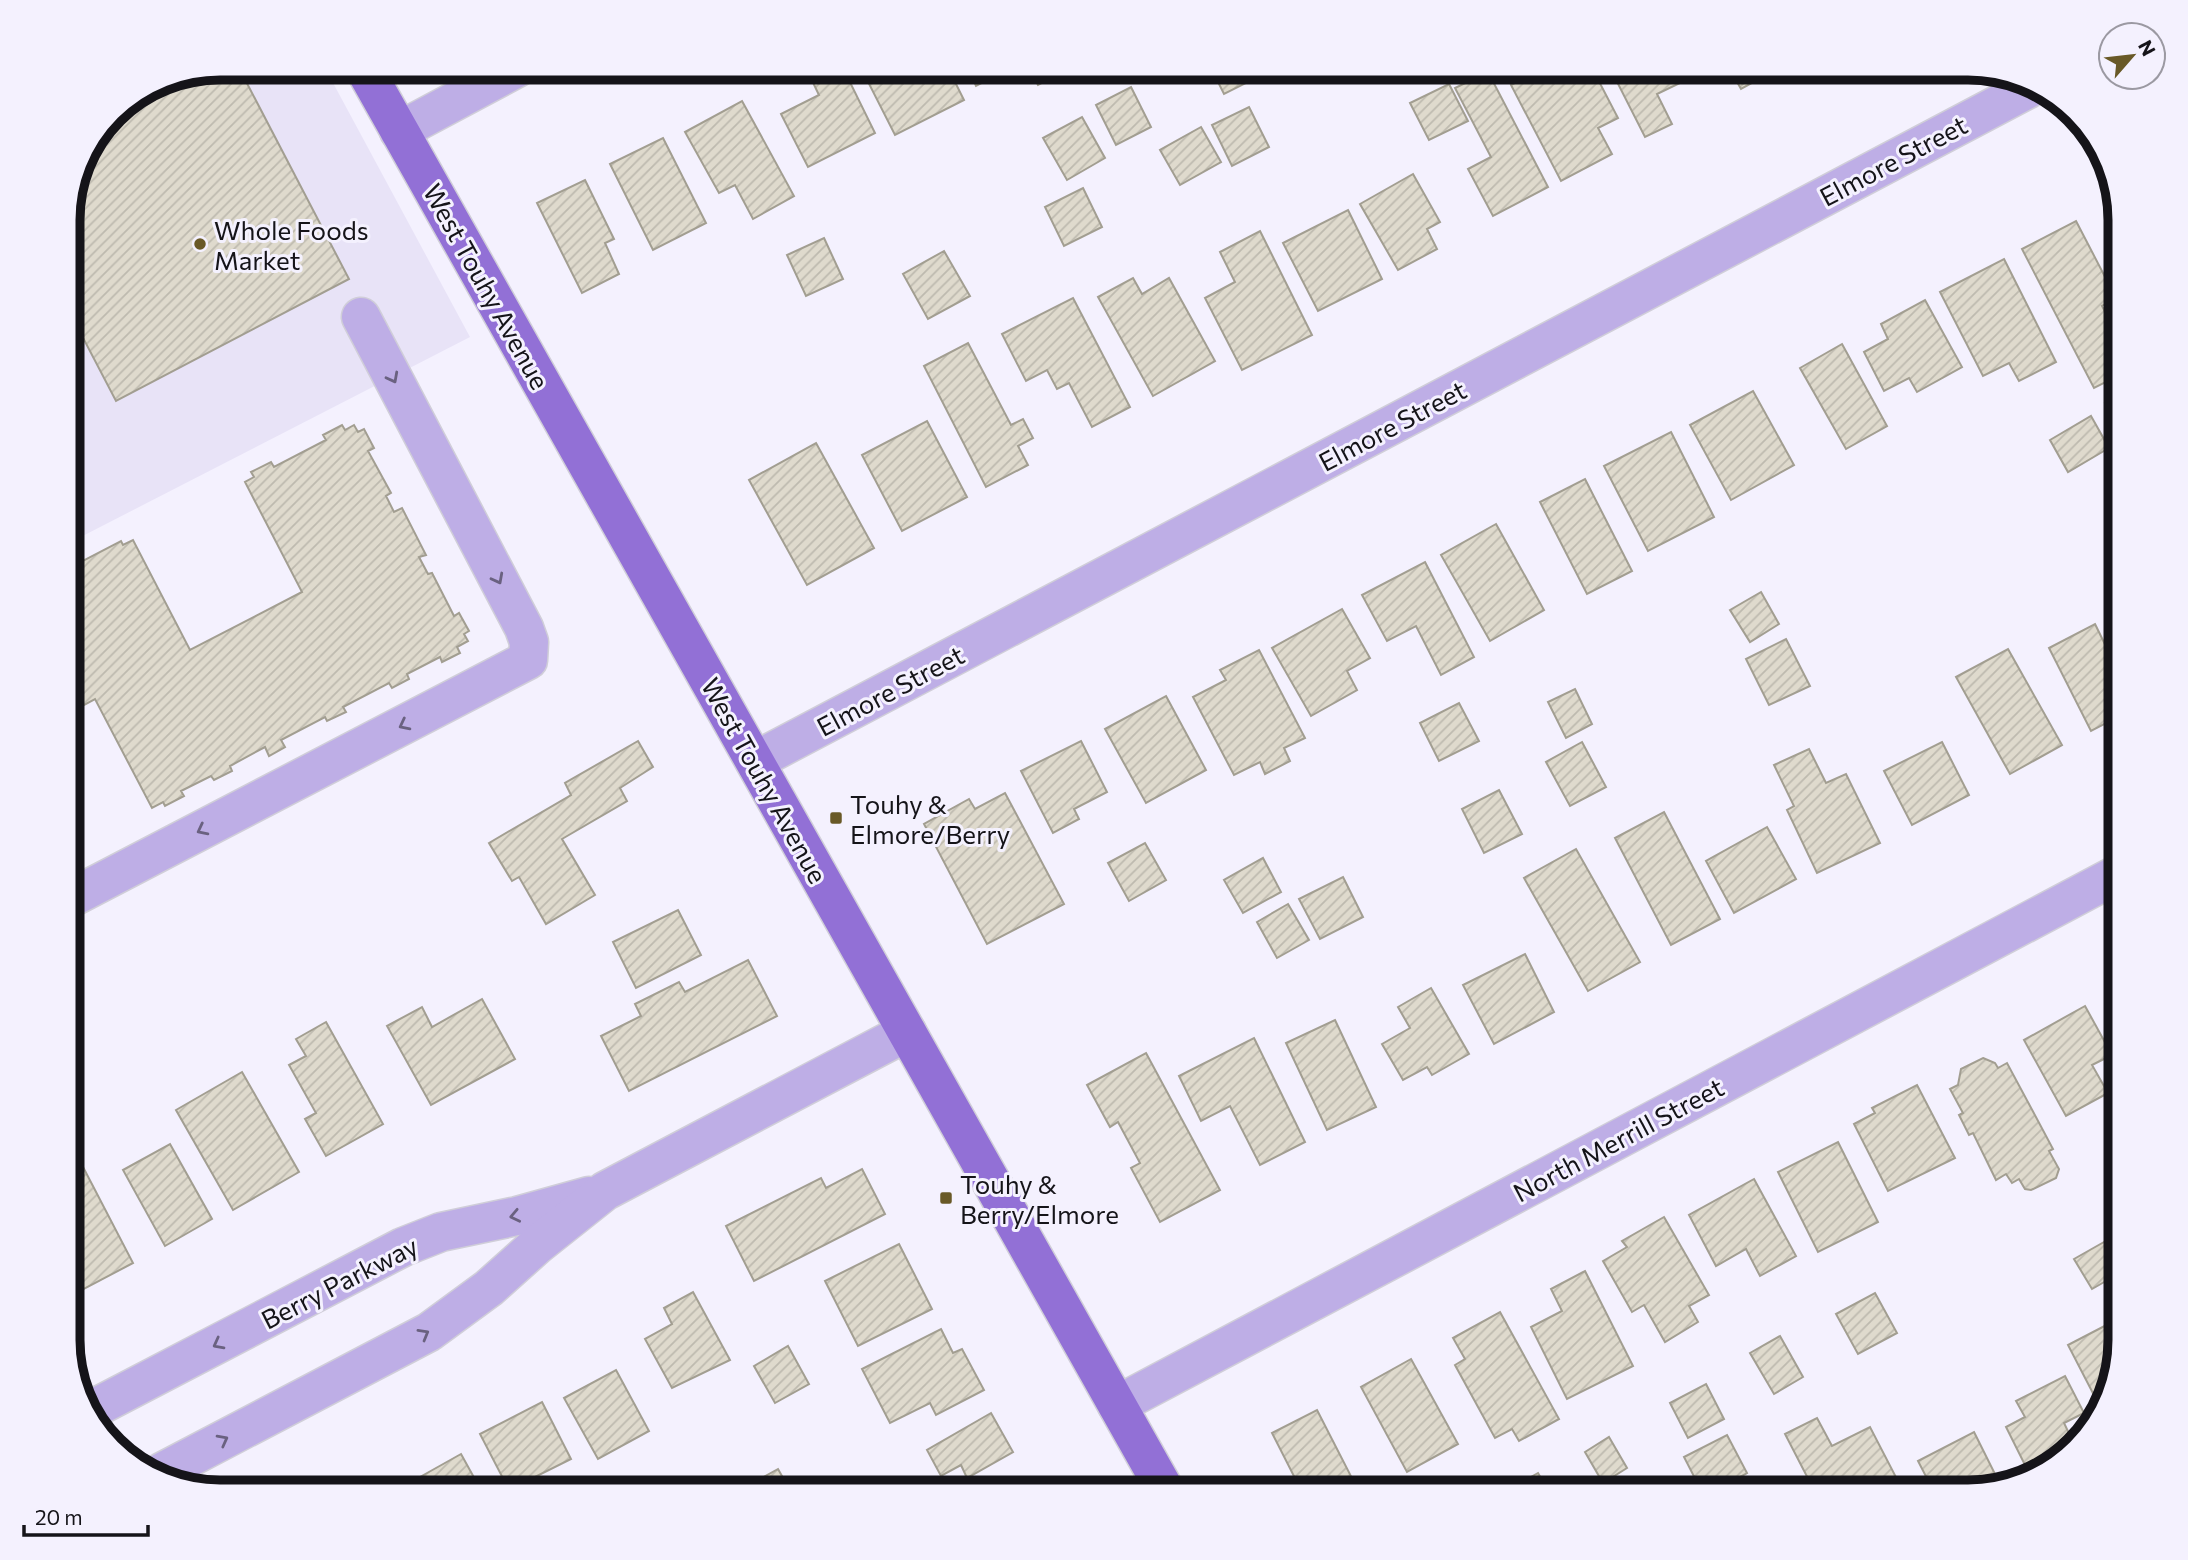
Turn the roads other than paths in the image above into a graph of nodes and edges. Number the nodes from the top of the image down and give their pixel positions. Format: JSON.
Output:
{"nodes":[{"id":1,"x":371,"y":80,"type":"edge"},
{"id":2,"x":495,"y":80,"type":"edge"},
{"id":3,"x":2022,"y":92,"type":"edge"},
{"id":4,"x":399,"y":131,"type":"junction"},
{"id":5,"x":361,"y":317,"type":"dead end"},
{"id":6,"x":755,"y":761,"type":"junction"},
{"id":7,"x":2108,"y":879,"type":"edge"},
{"id":8,"x":81,"y":893,"type":"edge"},
{"id":9,"x":907,"y":1032,"type":"junction"},
{"id":10,"x":605,"y":1191,"type":"junction"},
{"id":11,"x":1117,"y":1405,"type":"junction"},
{"id":12,"x":98,"y":1407,"type":"edge"},
{"id":13,"x":167,"y":1469,"type":"edge"},
{"id":14,"x":1159,"y":1480,"type":"edge"}],
"edges":[{"from":1,"to":4,"type":"main road","name":"West Touhy Avenue"},
{"from":2,"to":4,"type":"street"},
{"from":3,"to":6,"type":"street","name":"Elmore Street"},
{"from":4,"to":6,"type":"main road","name":"West Touhy Avenue"},
{"from":5,"to":8,"type":"street","one_way":true},
{"from":6,"to":9,"type":"main road","name":"West Touhy Avenue"},
{"from":7,"to":11,"type":"street","name":"North Merrill Street"},
{"from":9,"to":10,"type":"street","name":"Berry Parkway"},
{"from":9,"to":11,"type":"main road","name":"West Touhy Avenue"},
{"from":10,"to":12,"type":"street","name":"Berry Parkway","one_way":true},
{"from":13,"to":10,"type":"street","name":"Berry Parkway","one_way":true},
{"from":11,"to":14,"type":"main road","name":"West Touhy Avenue"}]}
